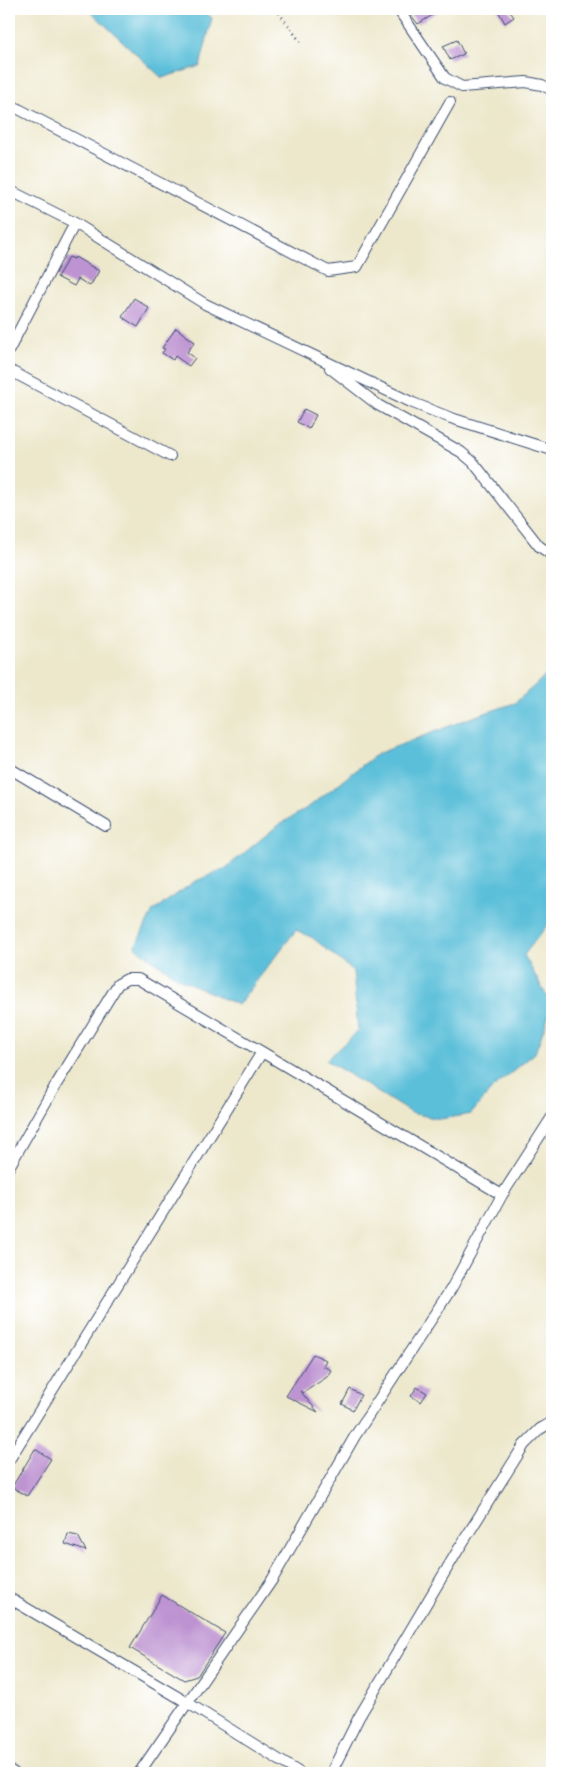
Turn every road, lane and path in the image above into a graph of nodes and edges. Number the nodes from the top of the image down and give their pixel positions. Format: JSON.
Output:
{"nodes":[{"id":1,"x":276,"y":9,"type":"edge"},
{"id":2,"x":398,"y":9,"type":"edge"},
{"id":3,"x":302,"y":44,"type":"dead end"},
{"id":4,"x":552,"y":90,"type":"edge"},
{"id":5,"x":450,"y":102,"type":"dead end"},
{"id":6,"x":9,"y":104,"type":"edge"},
{"id":7,"x":9,"y":190,"type":"edge"},
{"id":8,"x":76,"y":223,"type":"junction"},
{"id":9,"x":9,"y":350,"type":"edge"},
{"id":10,"x":314,"y":355,"type":"junction"},
{"id":11,"x":9,"y":370,"type":"edge"},
{"id":12,"x":552,"y":450,"type":"edge"},
{"id":13,"x":170,"y":456,"type":"dead end"},
{"id":14,"x":552,"y":555,"type":"edge"},
{"id":15,"x":9,"y":768,"type":"edge"},
{"id":16,"x":106,"y":826,"type":"dead end"},
{"id":17,"x":262,"y":1052,"type":"junction"},
{"id":18,"x":552,"y":1117,"type":"edge"},
{"id":19,"x":9,"y":1167,"type":"edge"},
{"id":20,"x":502,"y":1195,"type":"junction"},
{"id":21,"x":552,"y":1422,"type":"edge"},
{"id":22,"x":9,"y":1460,"type":"edge"},
{"id":23,"x":9,"y":1598,"type":"edge"},
{"id":24,"x":188,"y":1703,"type":"junction"},
{"id":25,"x":9,"y":1770,"type":"edge"},
{"id":26,"x":14,"y":1773,"type":"edge"},
{"id":27,"x":139,"y":1773,"type":"edge"},
{"id":28,"x":300,"y":1773,"type":"edge"},
{"id":29,"x":331,"y":1773,"type":"edge"}],
"edges":[{"from":1,"to":3,"type":"path"},
{"from":2,"to":4,"type":"street"},
{"from":5,"to":6,"type":"street"},
{"from":7,"to":8,"type":"street"},
{"from":8,"to":9,"type":"street"},
{"from":8,"to":10,"type":"street"},
{"from":10,"to":12,"type":"street"},
{"from":10,"to":14,"type":"street"},
{"from":11,"to":13,"type":"street"},
{"from":15,"to":16,"type":"street"},
{"from":17,"to":19,"type":"street"},
{"from":17,"to":20,"type":"street"},
{"from":17,"to":22,"type":"street"},
{"from":18,"to":20,"type":"street"},
{"from":20,"to":24,"type":"street"},
{"from":21,"to":29,"type":"street"},
{"from":23,"to":24,"type":"street"},
{"from":24,"to":27,"type":"street"},
{"from":24,"to":28,"type":"street"},
{"from":25,"to":26,"type":"street"}]}
